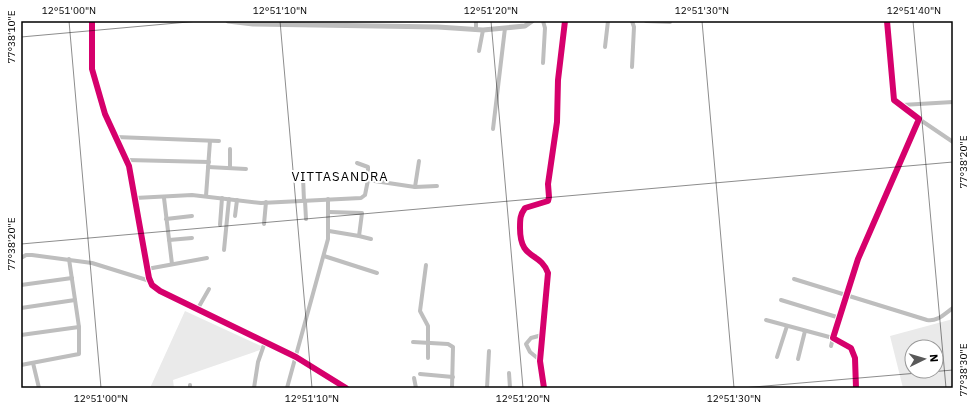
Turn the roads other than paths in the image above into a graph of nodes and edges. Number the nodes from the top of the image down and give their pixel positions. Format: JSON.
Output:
{"nodes":[{"id":1,"x":92,"y":21,"type":"edge"},
{"id":2,"x":228,"y":21,"type":"edge"},
{"id":3,"x":476,"y":21,"type":"edge"},
{"id":4,"x":532,"y":21,"type":"edge"},
{"id":5,"x":543,"y":21,"type":"edge"},
{"id":6,"x":565,"y":21,"type":"edge"},
{"id":7,"x":608,"y":21,"type":"edge"},
{"id":8,"x":632,"y":21,"type":"edge"},
{"id":9,"x":646,"y":21,"type":"edge"},
{"id":10,"x":887,"y":21,"type":"edge"},
{"id":11,"x":670,"y":22,"type":"edge"},
{"id":12,"x":505,"y":28,"type":"junction"},
{"id":13,"x":476,"y":30,"type":"junction"},
{"id":14,"x":483,"y":30,"type":"junction"},
{"id":15,"x":605,"y":46,"type":"dead end"},
{"id":16,"x":479,"y":51,"type":"dead end"},
{"id":17,"x":543,"y":63,"type":"dead end"},
{"id":18,"x":632,"y":67,"type":"dead end"},
{"id":19,"x":953,"y":102,"type":"edge"},
{"id":20,"x":901,"y":105,"type":"junction"},
{"id":21,"x":919,"y":119,"type":"junction"},
{"id":22,"x":493,"y":129,"type":"dead end"},
{"id":23,"x":116,"y":137,"type":"junction"},
{"id":24,"x":210,"y":140,"type":"junction"},
{"id":25,"x":219,"y":141,"type":"dead end"},
{"id":26,"x":953,"y":142,"type":"edge"},
{"id":27,"x":230,"y":149,"type":"dead end"},
{"id":28,"x":127,"y":160,"type":"junction"},
{"id":29,"x":419,"y":161,"type":"dead end"},
{"id":30,"x":209,"y":162,"type":"junction"},
{"id":31,"x":357,"y":163,"type":"dead end"},
{"id":32,"x":208,"y":167,"type":"junction"},
{"id":33,"x":230,"y":168,"type":"junction"},
{"id":34,"x":246,"y":169,"type":"dead end"},
{"id":35,"x":303,"y":177,"type":"dead end"},
{"id":36,"x":368,"y":180,"type":"junction"},
{"id":37,"x":438,"y":186,"type":"dead end"},
{"id":38,"x":415,"y":187,"type":"junction"},
{"id":39,"x":206,"y":196,"type":"junction"},
{"id":40,"x":135,"y":198,"type":"junction"},
{"id":41,"x":164,"y":198,"type":"junction"},
{"id":42,"x":222,"y":198,"type":"junction"},
{"id":43,"x":229,"y":199,"type":"junction"},
{"id":44,"x":328,"y":199,"type":"junction"},
{"id":45,"x":237,"y":200,"type":"junction"},
{"id":46,"x":305,"y":201,"type":"junction"},
{"id":47,"x":266,"y":202,"type":"junction"},
{"id":48,"x":329,"y":212,"type":"junction"},
{"id":49,"x":192,"y":216,"type":"dead end"},
{"id":50,"x":235,"y":216,"type":"dead end"},
{"id":51,"x":166,"y":219,"type":"junction"},
{"id":52,"x":306,"y":219,"type":"dead end"},
{"id":53,"x":264,"y":224,"type":"dead end"},
{"id":54,"x":220,"y":225,"type":"dead end"},
{"id":55,"x":329,"y":232,"type":"junction"},
{"id":56,"x":359,"y":236,"type":"junction"},
{"id":57,"x":192,"y":238,"type":"dead end"},
{"id":58,"x":371,"y":239,"type":"dead end"},
{"id":59,"x":169,"y":240,"type":"junction"},
{"id":60,"x":224,"y":250,"type":"dead end"},
{"id":61,"x":324,"y":256,"type":"junction"},
{"id":62,"x":21,"y":258,"type":"edge"},
{"id":63,"x":207,"y":258,"type":"dead end"},
{"id":64,"x":69,"y":259,"type":"junction"},
{"id":65,"x":172,"y":264,"type":"junction"},
{"id":66,"x":426,"y":265,"type":"dead end"},
{"id":67,"x":148,"y":269,"type":"junction"},
{"id":68,"x":377,"y":273,"type":"dead end"},
{"id":69,"x":72,"y":278,"type":"junction"},
{"id":70,"x":794,"y":279,"type":"dead end"},
{"id":71,"x":150,"y":281,"type":"junction"},
{"id":72,"x":21,"y":286,"type":"edge"},
{"id":73,"x":209,"y":289,"type":"dead end"},
{"id":74,"x":846,"y":295,"type":"junction"},
{"id":75,"x":75,"y":300,"type":"junction"},
{"id":76,"x":781,"y":300,"type":"dead end"},
{"id":77,"x":21,"y":308,"type":"edge"},
{"id":78,"x":953,"y":308,"type":"edge"},
{"id":79,"x":197,"y":310,"type":"junction"},
{"id":80,"x":840,"y":318,"type":"junction"},
{"id":81,"x":766,"y":320,"type":"dead end"},
{"id":82,"x":787,"y":326,"type":"junction"},
{"id":83,"x":79,"y":327,"type":"junction"},
{"id":84,"x":805,"y":331,"type":"junction"},
{"id":85,"x":21,"y":335,"type":"edge"},
{"id":86,"x":542,"y":335,"type":"junction"},
{"id":87,"x":833,"y":338,"type":"junction"},
{"id":88,"x":265,"y":342,"type":"junction"},
{"id":89,"x":413,"y":342,"type":"dead end"},
{"id":90,"x":428,"y":343,"type":"junction"},
{"id":91,"x":832,"y":346,"type":"dead end"},
{"id":92,"x":489,"y":351,"type":"dead end"},
{"id":93,"x":296,"y":357,"type":"junction"},
{"id":94,"x":778,"y":357,"type":"dead end"},
{"id":95,"x":428,"y":358,"type":"dead end"},
{"id":96,"x":798,"y":359,"type":"dead end"},
{"id":97,"x":540,"y":361,"type":"junction"},
{"id":98,"x":33,"y":362,"type":"junction"},
{"id":99,"x":21,"y":365,"type":"edge"},
{"id":100,"x":509,"y":373,"type":"dead end"},
{"id":101,"x":420,"y":374,"type":"dead end"},
{"id":102,"x":453,"y":377,"type":"junction"},
{"id":103,"x":414,"y":378,"type":"dead end"},
{"id":104,"x":39,"y":388,"type":"edge"},
{"id":105,"x":254,"y":388,"type":"edge"},
{"id":106,"x":288,"y":388,"type":"edge"},
{"id":107,"x":346,"y":388,"type":"edge"},
{"id":108,"x":416,"y":388,"type":"edge"},
{"id":109,"x":452,"y":388,"type":"edge"},
{"id":110,"x":486,"y":388,"type":"edge"},
{"id":111,"x":510,"y":388,"type":"edge"},
{"id":112,"x":544,"y":388,"type":"edge"},
{"id":113,"x":856,"y":388,"type":"edge"}],
"edges":[{"from":1,"to":23,"type":"street"},
{"from":2,"to":13,"type":"street"},
{"from":3,"to":13,"type":"street"},
{"from":4,"to":12,"type":"street"},
{"from":5,"to":17,"type":"street"},
{"from":6,"to":86,"type":"street"},
{"from":7,"to":15,"type":"street"},
{"from":8,"to":18,"type":"street"},
{"from":9,"to":11,"type":"street"},
{"from":10,"to":20,"type":"street"},
{"from":12,"to":14,"type":"street"},
{"from":12,"to":22,"type":"street"},
{"from":13,"to":14,"type":"street"},
{"from":14,"to":16,"type":"street"},
{"from":19,"to":20,"type":"street"},
{"from":20,"to":21,"type":"street"},
{"from":21,"to":26,"type":"street"},
{"from":21,"to":74,"type":"street"},
{"from":23,"to":24,"type":"street"},
{"from":23,"to":28,"type":"street"},
{"from":24,"to":25,"type":"street"},
{"from":24,"to":30,"type":"street"},
{"from":27,"to":33,"type":"street"},
{"from":28,"to":30,"type":"street"},
{"from":28,"to":40,"type":"street"},
{"from":29,"to":38,"type":"street"},
{"from":30,"to":32,"type":"street"},
{"from":31,"to":36,"type":"street"},
{"from":32,"to":33,"type":"street"},
{"from":32,"to":39,"type":"street"},
{"from":33,"to":34,"type":"street"},
{"from":35,"to":46,"type":"street"},
{"from":36,"to":38,"type":"street"},
{"from":36,"to":44,"type":"street"},
{"from":37,"to":38,"type":"street"},
{"from":39,"to":41,"type":"street"},
{"from":39,"to":42,"type":"street"},
{"from":40,"to":41,"type":"street"},
{"from":40,"to":67,"type":"street"},
{"from":41,"to":51,"type":"street"},
{"from":42,"to":43,"type":"street"},
{"from":42,"to":54,"type":"street"},
{"from":43,"to":45,"type":"street"},
{"from":43,"to":60,"type":"street"},
{"from":44,"to":46,"type":"street"},
{"from":44,"to":48,"type":"street"},
{"from":45,"to":47,"type":"street"},
{"from":45,"to":50,"type":"street"},
{"from":46,"to":47,"type":"street"},
{"from":46,"to":52,"type":"street"},
{"from":47,"to":53,"type":"street"},
{"from":48,"to":55,"type":"street"},
{"from":48,"to":56,"type":"street"},
{"from":49,"to":51,"type":"street"},
{"from":51,"to":59,"type":"street"},
{"from":55,"to":56,"type":"street"},
{"from":55,"to":61,"type":"street"},
{"from":56,"to":58,"type":"street"},
{"from":57,"to":59,"type":"street"},
{"from":59,"to":65,"type":"street"},
{"from":61,"to":68,"type":"street"},
{"from":61,"to":93,"type":"street"},
{"from":62,"to":64,"type":"street"},
{"from":63,"to":65,"type":"street"},
{"from":64,"to":69,"type":"street"},
{"from":64,"to":71,"type":"street"},
{"from":65,"to":67,"type":"street"},
{"from":66,"to":90,"type":"street"},
{"from":67,"to":71,"type":"street"},
{"from":69,"to":72,"type":"street"},
{"from":69,"to":75,"type":"street"},
{"from":70,"to":74,"type":"street"},
{"from":71,"to":79,"type":"street"},
{"from":73,"to":79,"type":"street"},
{"from":74,"to":78,"type":"street"},
{"from":74,"to":80,"type":"street"},
{"from":75,"to":77,"type":"street"},
{"from":75,"to":83,"type":"street"},
{"from":76,"to":80,"type":"street"},
{"from":79,"to":88,"type":"street"},
{"from":80,"to":87,"type":"street"},
{"from":81,"to":82,"type":"street"},
{"from":82,"to":84,"type":"street"},
{"from":82,"to":94,"type":"street"},
{"from":83,"to":85,"type":"street"},
{"from":83,"to":98,"type":"street"},
{"from":84,"to":87,"type":"street"},
{"from":84,"to":96,"type":"street"},
{"from":86,"to":97,"type":"street"},
{"from":86,"to":97,"type":"street"},
{"from":87,"to":91,"type":"street"},
{"from":87,"to":113,"type":"street"},
{"from":88,"to":93,"type":"street"},
{"from":88,"to":105,"type":"street"},
{"from":89,"to":90,"type":"street"},
{"from":90,"to":95,"type":"street"},
{"from":90,"to":102,"type":"street"},
{"from":92,"to":110,"type":"street"},
{"from":93,"to":106,"type":"street"},
{"from":93,"to":107,"type":"street"},
{"from":97,"to":112,"type":"street"},
{"from":98,"to":99,"type":"street"},
{"from":98,"to":104,"type":"street"},
{"from":100,"to":111,"type":"street"},
{"from":101,"to":102,"type":"street"},
{"from":102,"to":109,"type":"street"},
{"from":103,"to":108,"type":"street"}]}
